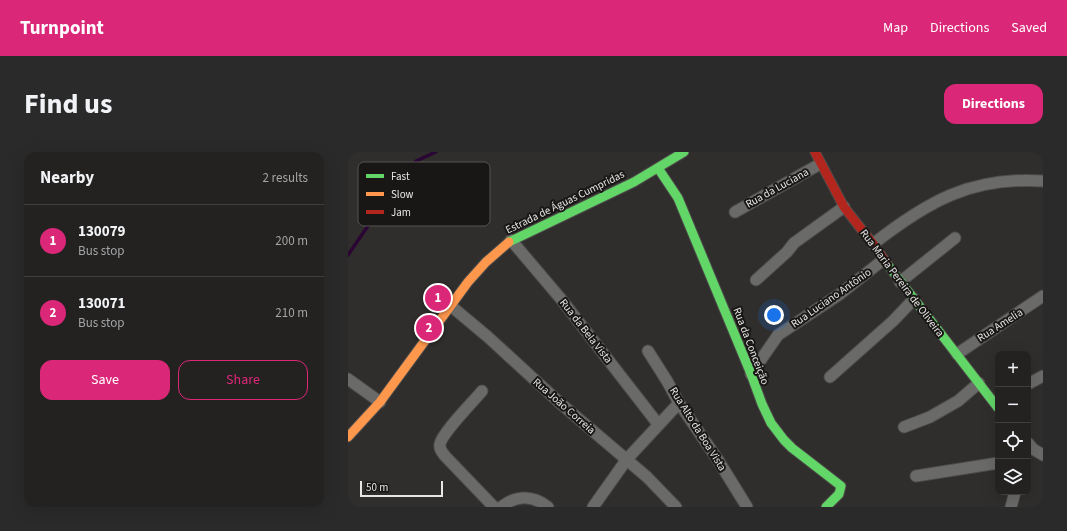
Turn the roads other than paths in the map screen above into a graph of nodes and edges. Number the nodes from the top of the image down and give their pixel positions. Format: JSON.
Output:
{"nodes":[{"id":1,"x":684,"y":152,"type":"edge"},
{"id":2,"x":819,"y":156,"type":"edge"},
{"id":3,"x":658,"y":168,"type":"junction"},
{"id":4,"x":1043,"y":181,"type":"edge"},
{"id":5,"x":844,"y":207,"type":"junction"},
{"id":6,"x":735,"y":212,"type":"dead end"},
{"id":7,"x":955,"y":238,"type":"dead end"},
{"id":8,"x":511,"y":240,"type":"junction"},
{"id":9,"x":872,"y":244,"type":"junction"},
{"id":10,"x":882,"y":260,"type":"junction"},
{"id":11,"x":756,"y":280,"type":"dead end"},
{"id":12,"x":900,"y":282,"type":"junction"},
{"id":13,"x":1043,"y":296,"type":"edge"},
{"id":14,"x":914,"y":299,"type":"junction"},
{"id":15,"x":451,"y":306,"type":"junction"},
{"id":16,"x":648,"y":351,"type":"dead end"},
{"id":17,"x":957,"y":354,"type":"junction"},
{"id":18,"x":751,"y":374,"type":"junction"},
{"id":19,"x":1043,"y":376,"type":"edge"},
{"id":20,"x":830,"y":377,"type":"dead end"},
{"id":21,"x":348,"y":379,"type":"edge"},
{"id":22,"x":1031,"y":382,"type":"edge"},
{"id":23,"x":979,"y":383,"type":"junction"},
{"id":24,"x":482,"y":391,"type":"dead end"},
{"id":25,"x":380,"y":402,"type":"junction"},
{"id":26,"x":995,"y":402,"type":"edge"},
{"id":27,"x":679,"y":403,"type":"junction"},
{"id":28,"x":658,"y":424,"type":"junction"},
{"id":29,"x":904,"y":427,"type":"dead end"},
{"id":30,"x":348,"y":437,"type":"edge"},
{"id":31,"x":627,"y":459,"type":"junction"},
{"id":32,"x":995,"y":463,"type":"edge"},
{"id":33,"x":916,"y":476,"type":"dead end"},
{"id":34,"x":1015,"y":495,"type":"edge"},
{"id":35,"x":744,"y":506,"type":"edge"},
{"id":36,"x":494,"y":507,"type":"edge"},
{"id":37,"x":501,"y":507,"type":"edge"},
{"id":38,"x":548,"y":507,"type":"edge"},
{"id":39,"x":593,"y":507,"type":"edge"},
{"id":40,"x":676,"y":507,"type":"edge"},
{"id":41,"x":826,"y":507,"type":"edge"},
{"id":42,"x":1011,"y":507,"type":"edge"}],
"edges":[{"from":1,"to":3,"type":"street","name":"Estrada de Águas Cumpridas"},
{"from":2,"to":5,"type":"street","name":"Rua Maria Pereira de Oliveira"},
{"from":2,"to":6,"type":"street","name":"Rua da Luciana"},
{"from":3,"to":8,"type":"street","name":"Estrada de Águas Cumpridas"},
{"from":3,"to":18,"type":"street","name":"Rua da Conceição"},
{"from":4,"to":9,"type":"street"},
{"from":5,"to":9,"type":"street","name":"Rua Maria Pereira de Oliveira"},
{"from":5,"to":11,"type":"street"},
{"from":7,"to":12,"type":"street"},
{"from":8,"to":15,"type":"street","name":"Estrada de Águas Cumpridas"},
{"from":8,"to":28,"type":"street","name":"Rua da Bela Vista"},
{"from":9,"to":10,"type":"street","name":"Rua Maria Pereira de Oliveira"},
{"from":10,"to":12,"type":"street","name":"Rua Maria Pereira de Oliveira"},
{"from":10,"to":18,"type":"street","name":"Rua Luciano Antônio"},
{"from":12,"to":14,"type":"street","name":"Rua Maria Pereira de Oliveira"},
{"from":13,"to":17,"type":"street","name":"Rua Amelia"},
{"from":14,"to":17,"type":"street","name":"Rua Maria Pereira de Oliveira"},
{"from":14,"to":20,"type":"street"},
{"from":15,"to":25,"type":"street","name":"Estrada de Águas Cumpridas"},
{"from":15,"to":31,"type":"street","name":"Rua João Correia"},
{"from":16,"to":27,"type":"street","name":"Rua Alto da Boa Vista"},
{"from":17,"to":23,"type":"street","name":"Rua Maria Pereira de Oliveira"},
{"from":18,"to":41,"type":"street","name":"Rua da Conceição"},
{"from":19,"to":22,"type":"street"},
{"from":21,"to":25,"type":"street"},
{"from":23,"to":26,"type":"street","name":"Rua Maria Pereira de Oliveira"},
{"from":23,"to":29,"type":"street"},
{"from":24,"to":36,"type":"street"},
{"from":25,"to":30,"type":"street","name":"Estrada de Águas Cumpridas"},
{"from":27,"to":28,"type":"street"},
{"from":27,"to":35,"type":"street","name":"Rua Alto da Boa Vista"},
{"from":28,"to":31,"type":"street"},
{"from":31,"to":39,"type":"street"},
{"from":31,"to":40,"type":"street","name":"Rua João Correia"},
{"from":32,"to":33,"type":"street"},
{"from":34,"to":42,"type":"street"},
{"from":37,"to":38,"type":"street"}]}
